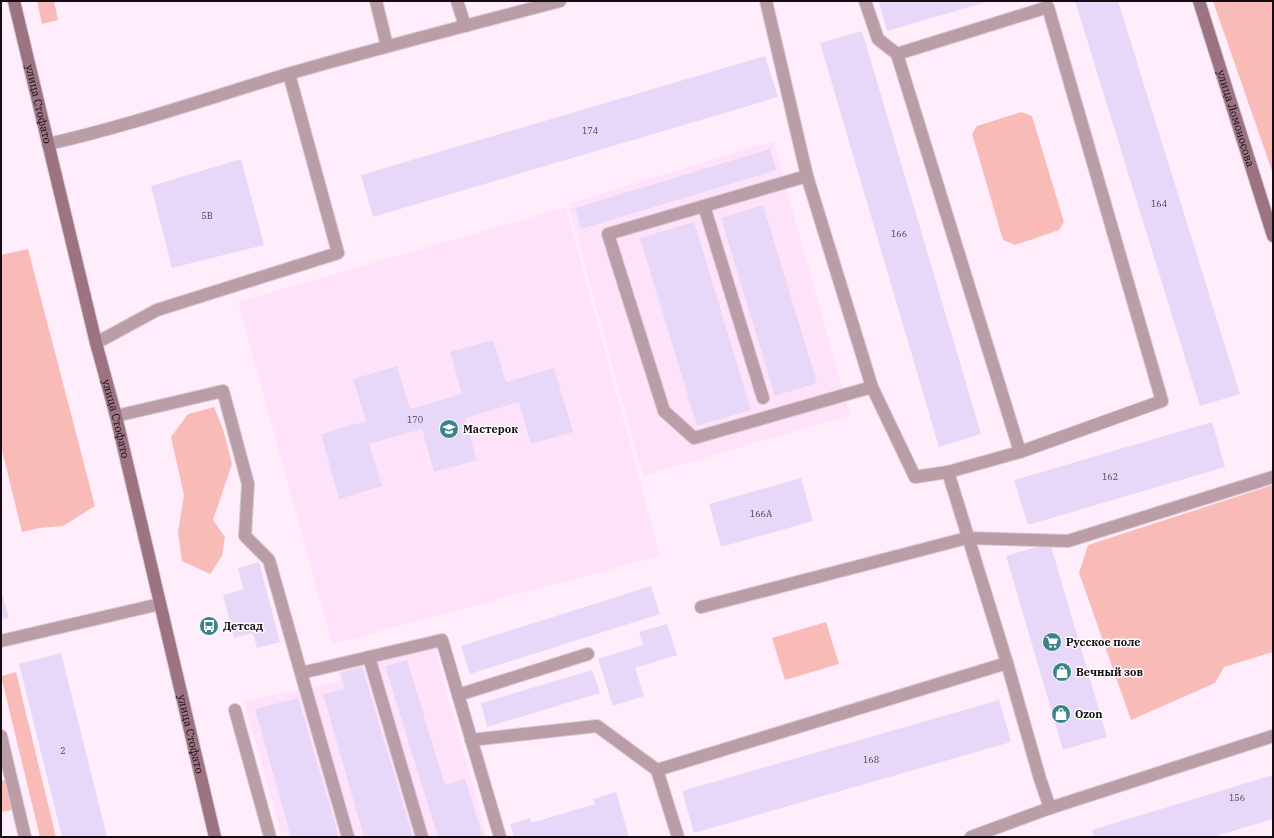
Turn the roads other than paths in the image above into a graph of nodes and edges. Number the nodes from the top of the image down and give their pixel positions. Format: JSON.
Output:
{"nodes":[{"id":1,"x":14,"y":1,"type":"edge"},
{"id":2,"x":376,"y":1,"type":"edge"},
{"id":3,"x":457,"y":1,"type":"edge"},
{"id":4,"x":560,"y":1,"type":"edge"},
{"id":5,"x":766,"y":1,"type":"edge"},
{"id":6,"x":865,"y":1,"type":"edge"},
{"id":7,"x":1199,"y":1,"type":"edge"},
{"id":8,"x":465,"y":26,"type":"junction"},
{"id":9,"x":388,"y":46,"type":"junction"},
{"id":10,"x":897,"y":54,"type":"junction"},
{"id":11,"x":289,"y":74,"type":"junction"},
{"id":12,"x":48,"y":144,"type":"junction"},
{"id":13,"x":807,"y":176,"type":"junction"},
{"id":14,"x":704,"y":206,"type":"junction"},
{"id":15,"x":1273,"y":236,"type":"edge"},
{"id":16,"x":96,"y":343,"type":"junction"},
{"id":17,"x":872,"y":387,"type":"junction"},
{"id":18,"x":763,"y":398,"type":"dead end"},
{"id":19,"x":116,"y":416,"type":"junction"},
{"id":20,"x":1020,"y":452,"type":"junction"},
{"id":21,"x":948,"y":472,"type":"junction"},
{"id":22,"x":1273,"y":477,"type":"edge"},
{"id":23,"x":967,"y":538,"type":"junction"},
{"id":24,"x":160,"y":604,"type":"junction"},
{"id":25,"x":701,"y":607,"type":"dead end"},
{"id":26,"x":1,"y":641,"type":"edge"},
{"id":27,"x":588,"y":654,"type":"dead end"},
{"id":28,"x":369,"y":657,"type":"junction"},
{"id":29,"x":1007,"y":663,"type":"junction"},
{"id":30,"x":301,"y":673,"type":"junction"},
{"id":31,"x":458,"y":695,"type":"junction"},
{"id":32,"x":235,"y":710,"type":"dead end"},
{"id":33,"x":1,"y":736,"type":"edge"},
{"id":34,"x":1273,"y":736,"type":"edge"},
{"id":35,"x":471,"y":740,"type":"junction"},
{"id":36,"x":5,"y":769,"type":"edge"},
{"id":37,"x":657,"y":770,"type":"junction"},
{"id":38,"x":1050,"y":808,"type":"junction"},
{"id":39,"x":1000,"y":832,"type":"edge"},
{"id":40,"x":25,"y":837,"type":"edge"},
{"id":41,"x":215,"y":837,"type":"edge"},
{"id":42,"x":270,"y":837,"type":"edge"},
{"id":43,"x":348,"y":837,"type":"edge"},
{"id":44,"x":422,"y":837,"type":"edge"},
{"id":45,"x":500,"y":837,"type":"edge"},
{"id":46,"x":678,"y":837,"type":"edge"},
{"id":47,"x":971,"y":837,"type":"edge"}],
"edges":[{"from":1,"to":12,"type":"street","name":"улица Стофато"},
{"from":2,"to":9,"type":"street"},
{"from":3,"to":8,"type":"street"},
{"from":4,"to":8,"type":"street"},
{"from":5,"to":13,"type":"street"},
{"from":6,"to":10,"type":"street"},
{"from":7,"to":15,"type":"street","name":"улица Ломоносова"},
{"from":8,"to":9,"type":"street"},
{"from":9,"to":11,"type":"street"},
{"from":10,"to":20,"type":"street"},
{"from":10,"to":20,"type":"street"},
{"from":11,"to":12,"type":"street"},
{"from":11,"to":16,"type":"street"},
{"from":12,"to":16,"type":"street","name":"улица Стофато"},
{"from":13,"to":14,"type":"street"},
{"from":13,"to":17,"type":"street"},
{"from":14,"to":17,"type":"street"},
{"from":14,"to":18,"type":"street"},
{"from":16,"to":19,"type":"street","name":"улица Стофато"},
{"from":17,"to":21,"type":"street"},
{"from":19,"to":24,"type":"street","name":"улица Стофато"},
{"from":19,"to":30,"type":"street"},
{"from":20,"to":21,"type":"street"},
{"from":21,"to":23,"type":"street"},
{"from":22,"to":23,"type":"street"},
{"from":23,"to":25,"type":"street"},
{"from":23,"to":29,"type":"street"},
{"from":24,"to":26,"type":"street"},
{"from":24,"to":41,"type":"street","name":"улица Стофато"},
{"from":27,"to":31,"type":"street"},
{"from":28,"to":30,"type":"street"},
{"from":28,"to":31,"type":"street"},
{"from":28,"to":44,"type":"street"},
{"from":29,"to":37,"type":"street"},
{"from":29,"to":38,"type":"street"},
{"from":30,"to":43,"type":"street"},
{"from":31,"to":35,"type":"street"},
{"from":32,"to":42,"type":"street"},
{"from":33,"to":36,"type":"street"},
{"from":34,"to":38,"type":"street"},
{"from":35,"to":37,"type":"street"},
{"from":35,"to":45,"type":"street"},
{"from":36,"to":40,"type":"street"},
{"from":37,"to":46,"type":"street"},
{"from":38,"to":39,"type":"street"},
{"from":39,"to":47,"type":"street"}]}
